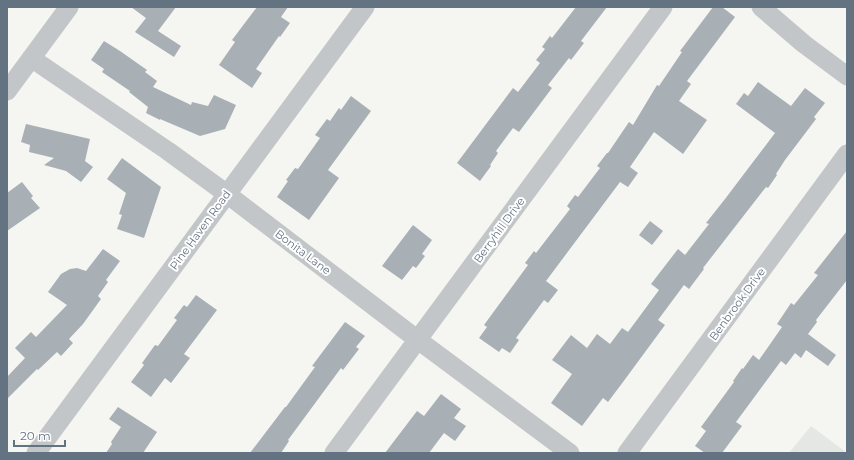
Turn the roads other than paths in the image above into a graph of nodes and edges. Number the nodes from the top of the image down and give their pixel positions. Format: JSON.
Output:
{"nodes":[{"id":1,"x":68,"y":7,"type":"edge"},
{"id":2,"x":365,"y":7,"type":"edge"},
{"id":3,"x":663,"y":7,"type":"edge"},
{"id":4,"x":761,"y":7,"type":"edge"},
{"id":5,"x":31,"y":58,"type":"junction"},
{"id":6,"x":847,"y":76,"type":"edge"},
{"id":7,"x":7,"y":91,"type":"edge"},
{"id":8,"x":847,"y":154,"type":"edge"},
{"id":9,"x":227,"y":194,"type":"junction"},
{"id":10,"x":418,"y":340,"type":"junction"},
{"id":11,"x":36,"y":453,"type":"edge"},
{"id":12,"x":334,"y":453,"type":"edge"},
{"id":13,"x":570,"y":453,"type":"edge"},
{"id":14,"x":627,"y":453,"type":"edge"}],
"edges":[{"from":1,"to":5,"type":"street"},
{"from":2,"to":9,"type":"street","name":"Pine Haven Road"},
{"from":3,"to":10,"type":"street","name":"Berryhill Drive"},
{"from":4,"to":6,"type":"street"},
{"from":5,"to":7,"type":"street"},
{"from":5,"to":9,"type":"street","name":"Bonita Lane"},
{"from":8,"to":14,"type":"street","name":"Benbrook Drive"},
{"from":9,"to":10,"type":"street","name":"Bonita Lane"},
{"from":9,"to":11,"type":"street","name":"Pine Haven Road"},
{"from":10,"to":12,"type":"street","name":"Berryhill Drive"},
{"from":10,"to":13,"type":"street","name":"Bonita Lane"}]}
